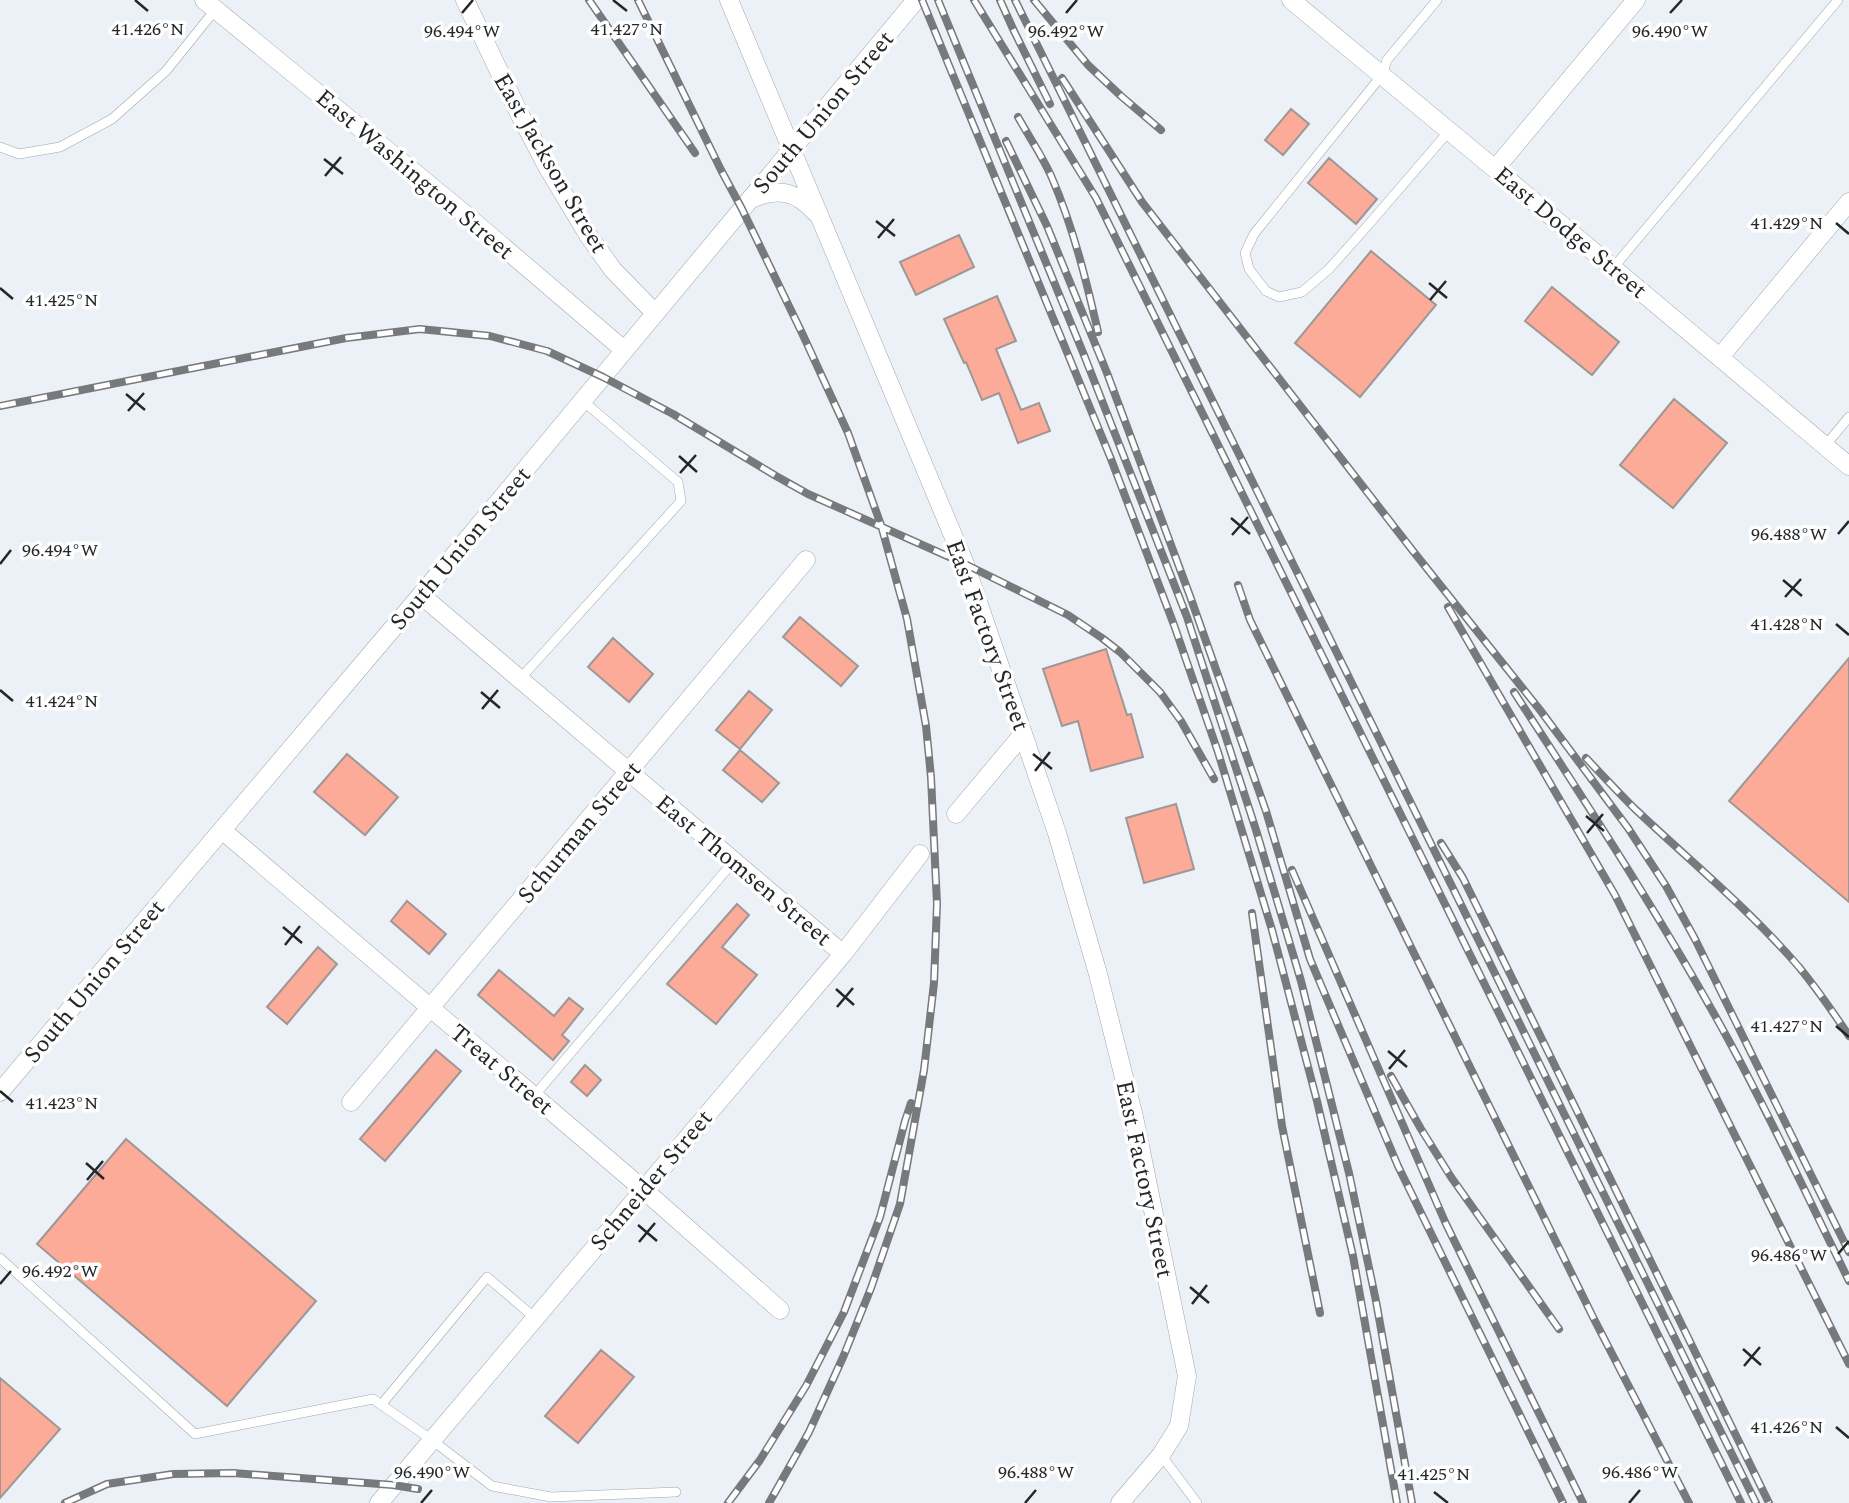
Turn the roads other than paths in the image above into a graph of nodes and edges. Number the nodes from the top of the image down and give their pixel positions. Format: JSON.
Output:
{"nodes":[{"id":1,"x":465,"y":0,"type":"edge"},
{"id":2,"x":729,"y":0,"type":"edge"},
{"id":3,"x":916,"y":0,"type":"edge"},
{"id":4,"x":1291,"y":0,"type":"edge"},
{"id":5,"x":1437,"y":0,"type":"edge"},
{"id":6,"x":1636,"y":0,"type":"edge"},
{"id":7,"x":1838,"y":0,"type":"edge"},
{"id":8,"x":209,"y":5,"type":"edge"},
{"id":9,"x":1382,"y":75,"type":"junction"},
{"id":10,"x":1449,"y":131,"type":"junction"},
{"id":11,"x":0,"y":147,"type":"edge"},
{"id":12,"x":792,"y":149,"type":"junction"},
{"id":13,"x":1495,"y":169,"type":"junction"},
{"id":14,"x":751,"y":199,"type":"junction"},
{"id":15,"x":1849,"y":202,"type":"edge"},
{"id":16,"x":822,"y":218,"type":"junction"},
{"id":17,"x":1612,"y":268,"type":"junction"},
{"id":18,"x":655,"y":313,"type":"junction"},
{"id":19,"x":624,"y":350,"type":"junction"},
{"id":20,"x":1720,"y":357,"type":"junction"},
{"id":21,"x":583,"y":401,"type":"junction"},
{"id":22,"x":1849,"y":417,"type":"edge"},
{"id":23,"x":1825,"y":446,"type":"junction"},
{"id":24,"x":1849,"y":466,"type":"edge"},
{"id":25,"x":806,"y":560,"type":"dead end"},
{"id":26,"x":421,"y":595,"type":"junction"},
{"id":27,"x":520,"y":679,"type":"junction"},
{"id":28,"x":1023,"y":734,"type":"junction"},
{"id":29,"x":629,"y":772,"type":"junction"},
{"id":30,"x":956,"y":814,"type":"dead end"},
{"id":31,"x":222,"y":831,"type":"junction"},
{"id":32,"x":920,"y":854,"type":"dead end"},
{"id":33,"x":734,"y":861,"type":"junction"},
{"id":34,"x":843,"y":954,"type":"junction"},
{"id":35,"x":431,"y":1008,"type":"junction"},
{"id":36,"x":0,"y":1093,"type":"edge"},
{"id":37,"x":534,"y":1096,"type":"junction"},
{"id":38,"x":351,"y":1102,"type":"dead end"},
{"id":39,"x":644,"y":1190,"type":"junction"},
{"id":40,"x":0,"y":1258,"type":"edge"},
{"id":41,"x":780,"y":1310,"type":"dead end"},
{"id":42,"x":535,"y":1318,"type":"junction"},
{"id":43,"x":381,"y":1405,"type":"junction"},
{"id":44,"x":432,"y":1440,"type":"junction"},
{"id":45,"x":1161,"y":1455,"type":"junction"},
{"id":46,"x":676,"y":1492,"type":"dead end"},
{"id":47,"x":379,"y":1503,"type":"edge"},
{"id":48,"x":1120,"y":1503,"type":"edge"},
{"id":49,"x":1197,"y":1503,"type":"edge"}],
"edges":[{"from":1,"to":18,"type":"street","name":"East Jackson Street"},
{"from":2,"to":12,"type":"street","name":"East Factory Street"},
{"from":3,"to":12,"type":"street","name":"South Union Street"},
{"from":4,"to":9,"type":"street","name":"East Dodge Street"},
{"from":5,"to":9,"type":"lane"},
{"from":6,"to":13,"type":"street"},
{"from":7,"to":17,"type":"lane"},
{"from":8,"to":11,"type":"lane"},
{"from":8,"to":19,"type":"street","name":"East Washington Street"},
{"from":9,"to":10,"type":"street","name":"East Dodge Street"},
{"from":9,"to":10,"type":"lane"},
{"from":10,"to":13,"type":"street","name":"East Dodge Street"},
{"from":12,"to":14,"type":"street","name":"South Union Street"},
{"from":12,"to":16,"type":"street","name":"East Factory Street"},
{"from":13,"to":17,"type":"street","name":"East Dodge Street"},
{"from":14,"to":16,"type":"street"},
{"from":14,"to":18,"type":"street","name":"South Union Street"},
{"from":15,"to":20,"type":"street"},
{"from":16,"to":28,"type":"street","name":"East Factory Street"},
{"from":17,"to":20,"type":"street","name":"East Dodge Street"},
{"from":18,"to":19,"type":"street","name":"South Union Street"},
{"from":19,"to":21,"type":"street","name":"South Union Street"},
{"from":20,"to":23,"type":"street","name":"East Dodge Street"},
{"from":21,"to":26,"type":"street","name":"South Union Street"},
{"from":21,"to":27,"type":"lane"},
{"from":22,"to":23,"type":"lane"},
{"from":23,"to":24,"type":"street","name":"East Dodge Street"},
{"from":25,"to":29,"type":"street","name":"Schurman Street"},
{"from":26,"to":27,"type":"street","name":"East Thomsen Street"},
{"from":26,"to":31,"type":"street","name":"South Union Street"},
{"from":27,"to":29,"type":"street","name":"East Thomsen Street"},
{"from":28,"to":30,"type":"street"},
{"from":28,"to":45,"type":"street","name":"East Factory Street"},
{"from":29,"to":33,"type":"street","name":"East Thomsen Street"},
{"from":29,"to":35,"type":"street","name":"Schurman Street"},
{"from":31,"to":35,"type":"street","name":"Treat Street"},
{"from":31,"to":36,"type":"street","name":"South Union Street"},
{"from":32,"to":34,"type":"street","name":"Schneider Street"},
{"from":33,"to":34,"type":"street","name":"East Thomsen Street"},
{"from":33,"to":37,"type":"lane"},
{"from":34,"to":39,"type":"street","name":"Schneider Street"},
{"from":35,"to":37,"type":"street","name":"Treat Street"},
{"from":35,"to":38,"type":"street","name":"Schurman Street"},
{"from":37,"to":39,"type":"street","name":"Treat Street"},
{"from":39,"to":41,"type":"street","name":"Treat Street"},
{"from":39,"to":42,"type":"street","name":"Schneider Street"},
{"from":40,"to":43,"type":"lane"},
{"from":42,"to":43,"type":"lane"},
{"from":42,"to":44,"type":"street","name":"Schneider Street"},
{"from":43,"to":44,"type":"lane"},
{"from":44,"to":46,"type":"lane"},
{"from":44,"to":47,"type":"street","name":"Schneider Street"},
{"from":45,"to":48,"type":"street","name":"East Factory Street"},
{"from":45,"to":49,"type":"lane"}]}
